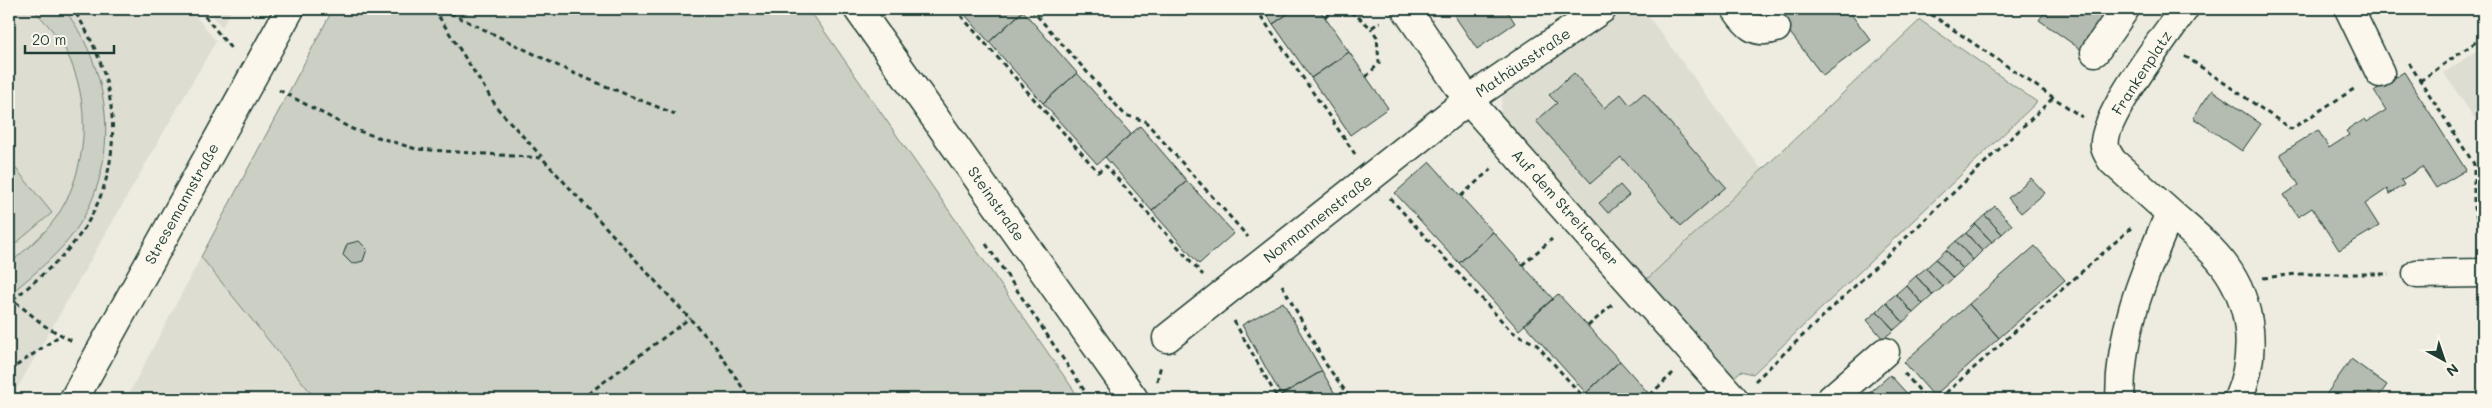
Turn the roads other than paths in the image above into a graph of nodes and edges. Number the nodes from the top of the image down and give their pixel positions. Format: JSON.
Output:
{"nodes":[{"id":1,"x":290,"y":9,"type":"edge"},
{"id":2,"x":858,"y":9,"type":"edge"},
{"id":3,"x":1602,"y":9,"type":"edge"},
{"id":4,"x":1736,"y":9,"type":"edge"},
{"id":5,"x":2125,"y":9,"type":"edge"},
{"id":6,"x":2182,"y":9,"type":"edge"},
{"id":7,"x":2349,"y":9,"type":"edge"},
{"id":8,"x":1395,"y":14,"type":"edge"},
{"id":9,"x":1776,"y":28,"type":"dead end"},
{"id":10,"x":2095,"y":52,"type":"dead end"},
{"id":11,"x":2380,"y":73,"type":"road end"},
{"id":12,"x":1468,"y":100,"type":"junction"},
{"id":13,"x":2165,"y":208,"type":"junction"},
{"id":14,"x":2483,"y":273,"type":"edge"},
{"id":15,"x":2417,"y":274,"type":"road end"},
{"id":16,"x":1167,"y":338,"type":"dead end"},
{"id":17,"x":1885,"y":352,"type":"road end"},
{"id":18,"x":1742,"y":392,"type":"edge"},
{"id":19,"x":74,"y":399,"type":"edge"},
{"id":20,"x":1134,"y":399,"type":"edge"},
{"id":21,"x":1831,"y":399,"type":"edge"},
{"id":22,"x":2120,"y":399,"type":"edge"},
{"id":23,"x":2238,"y":399,"type":"edge"}],
"edges":[{"from":1,"to":19,"type":"street","name":"Stresemannstraße"},
{"from":2,"to":20,"type":"street","name":"Steinstraße"},
{"from":3,"to":12,"type":"street","name":"Mathäusstraße"},
{"from":4,"to":9,"type":"street"},
{"from":5,"to":10,"type":"street"},
{"from":6,"to":13,"type":"street","name":"Frankenplatz"},
{"from":7,"to":11,"type":"street"},
{"from":8,"to":12,"type":"street","name":"Auf dem Streitacker"},
{"from":12,"to":16,"type":"street","name":"Normannenstraße"},
{"from":12,"to":18,"type":"street","name":"Auf dem Streitacker"},
{"from":13,"to":22,"type":"street"},
{"from":13,"to":23,"type":"street","name":"Frankenplatz"},
{"from":14,"to":15,"type":"street"},
{"from":17,"to":21,"type":"street"}]}
